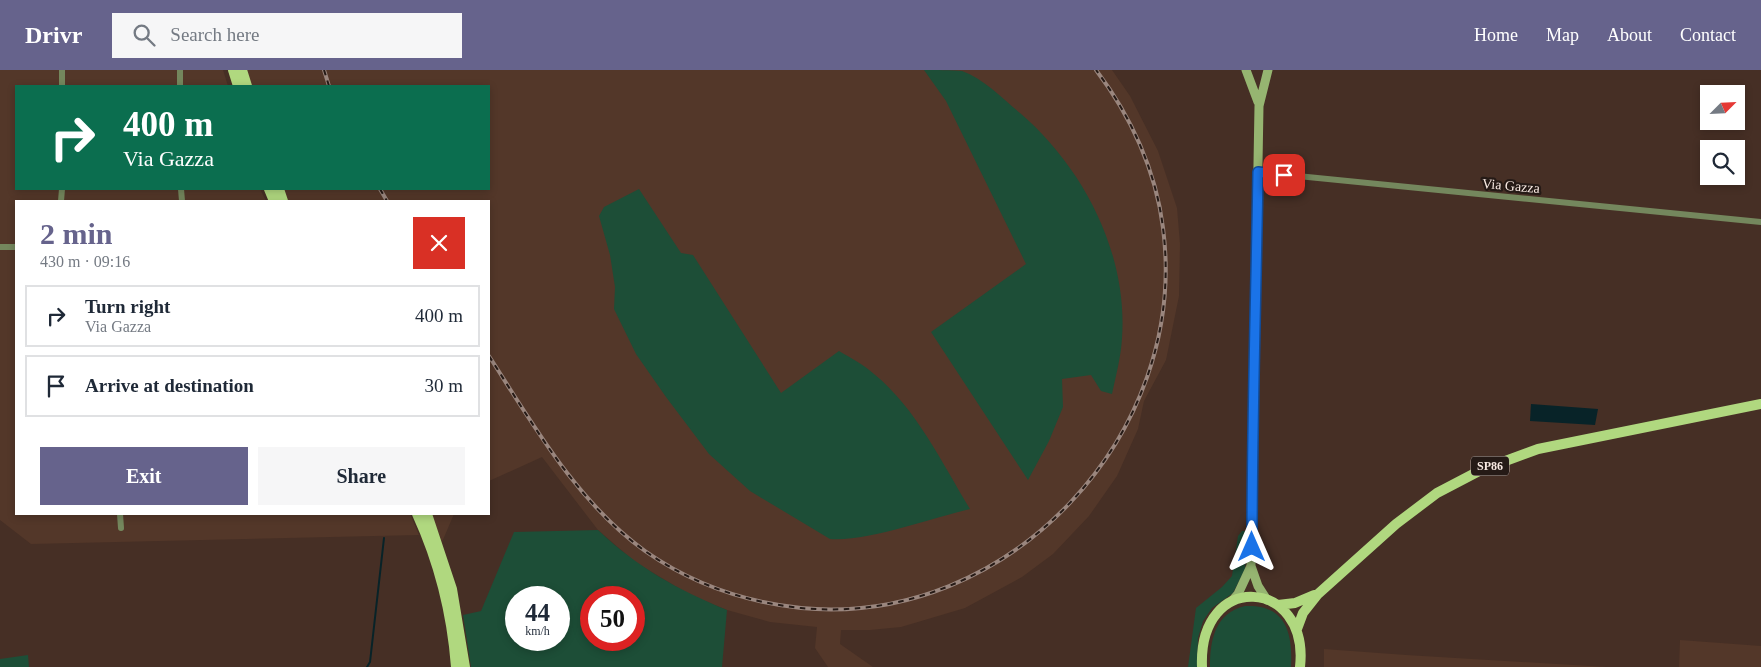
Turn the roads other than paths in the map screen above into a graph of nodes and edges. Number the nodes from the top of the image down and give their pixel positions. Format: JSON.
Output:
{"nodes":[{"id":1,"x":62,"y":70,"type":"edge"},
{"id":2,"x":180,"y":70,"type":"edge"},
{"id":3,"x":233,"y":70,"type":"edge"},
{"id":4,"x":242,"y":70,"type":"edge"},
{"id":5,"x":1246,"y":70,"type":"edge"},
{"id":6,"x":1268,"y":70,"type":"edge"},
{"id":7,"x":62,"y":85,"type":"edge"},
{"id":8,"x":180,"y":85,"type":"edge"},
{"id":9,"x":238,"y":85,"type":"edge"},
{"id":10,"x":247,"y":85,"type":"edge"},
{"id":11,"x":1258,"y":106,"type":"junction"},
{"id":12,"x":1258,"y":172,"type":"junction"},
{"id":13,"x":1761,"y":222,"type":"edge"},
{"id":14,"x":0,"y":247,"type":"edge"},
{"id":15,"x":15,"y":247,"type":"edge"},
{"id":16,"x":1761,"y":399,"type":"edge"},
{"id":17,"x":1761,"y":404,"type":"edge"},
{"id":18,"x":1761,"y":411,"type":"edge"},
{"id":19,"x":1701,"y":416,"type":"junction"},
{"id":20,"x":120,"y":515,"type":"edge"},
{"id":21,"x":417,"y":515,"type":"edge"},
{"id":22,"x":427,"y":515,"type":"edge"},
{"id":23,"x":121,"y":528,"type":"dead end"},
{"id":24,"x":1251,"y":566,"type":"junction"},
{"id":25,"x":1318,"y":594,"type":"junction"},
{"id":26,"x":1267,"y":600,"type":"junction"},
{"id":27,"x":1232,"y":601,"type":"junction"},
{"id":28,"x":1278,"y":605,"type":"junction"},
{"id":29,"x":1297,"y":629,"type":"junction"},
{"id":30,"x":456,"y":667,"type":"edge"},
{"id":31,"x":465,"y":667,"type":"edge"},
{"id":32,"x":1202,"y":667,"type":"edge"},
{"id":33,"x":1300,"y":667,"type":"edge"}],
"edges":[{"from":1,"to":7,"type":"street"},
{"from":2,"to":8,"type":"street"},
{"from":3,"to":9,"type":"main road"},
{"from":4,"to":10,"type":"main road"},
{"from":5,"to":11,"type":"main road"},
{"from":6,"to":11,"type":"main road"},
{"from":11,"to":12,"type":"main road"},
{"from":12,"to":13,"type":"street","name":"Via Gazza"},
{"from":12,"to":24,"type":"main road"},
{"from":14,"to":15,"type":"street"},
{"from":16,"to":19,"type":"main road"},
{"from":17,"to":19,"type":"main road","number":"SP86"},
{"from":18,"to":19,"type":"main road"},
{"from":19,"to":25,"type":"main road","number":"SP86"},
{"from":20,"to":23,"type":"street"},
{"from":21,"to":30,"type":"main road"},
{"from":22,"to":31,"type":"main road"},
{"from":24,"to":26,"type":"main road"},
{"from":24,"to":27,"type":"main road"},
{"from":25,"to":28,"type":"main road","number":"SP86"},
{"from":25,"to":29,"type":"main road","number":"SP86"},
{"from":26,"to":27,"type":"main road"},
{"from":26,"to":28,"type":"main road"},
{"from":27,"to":32,"type":"main road"},
{"from":28,"to":29,"type":"main road"},
{"from":29,"to":33,"type":"main road"}]}
